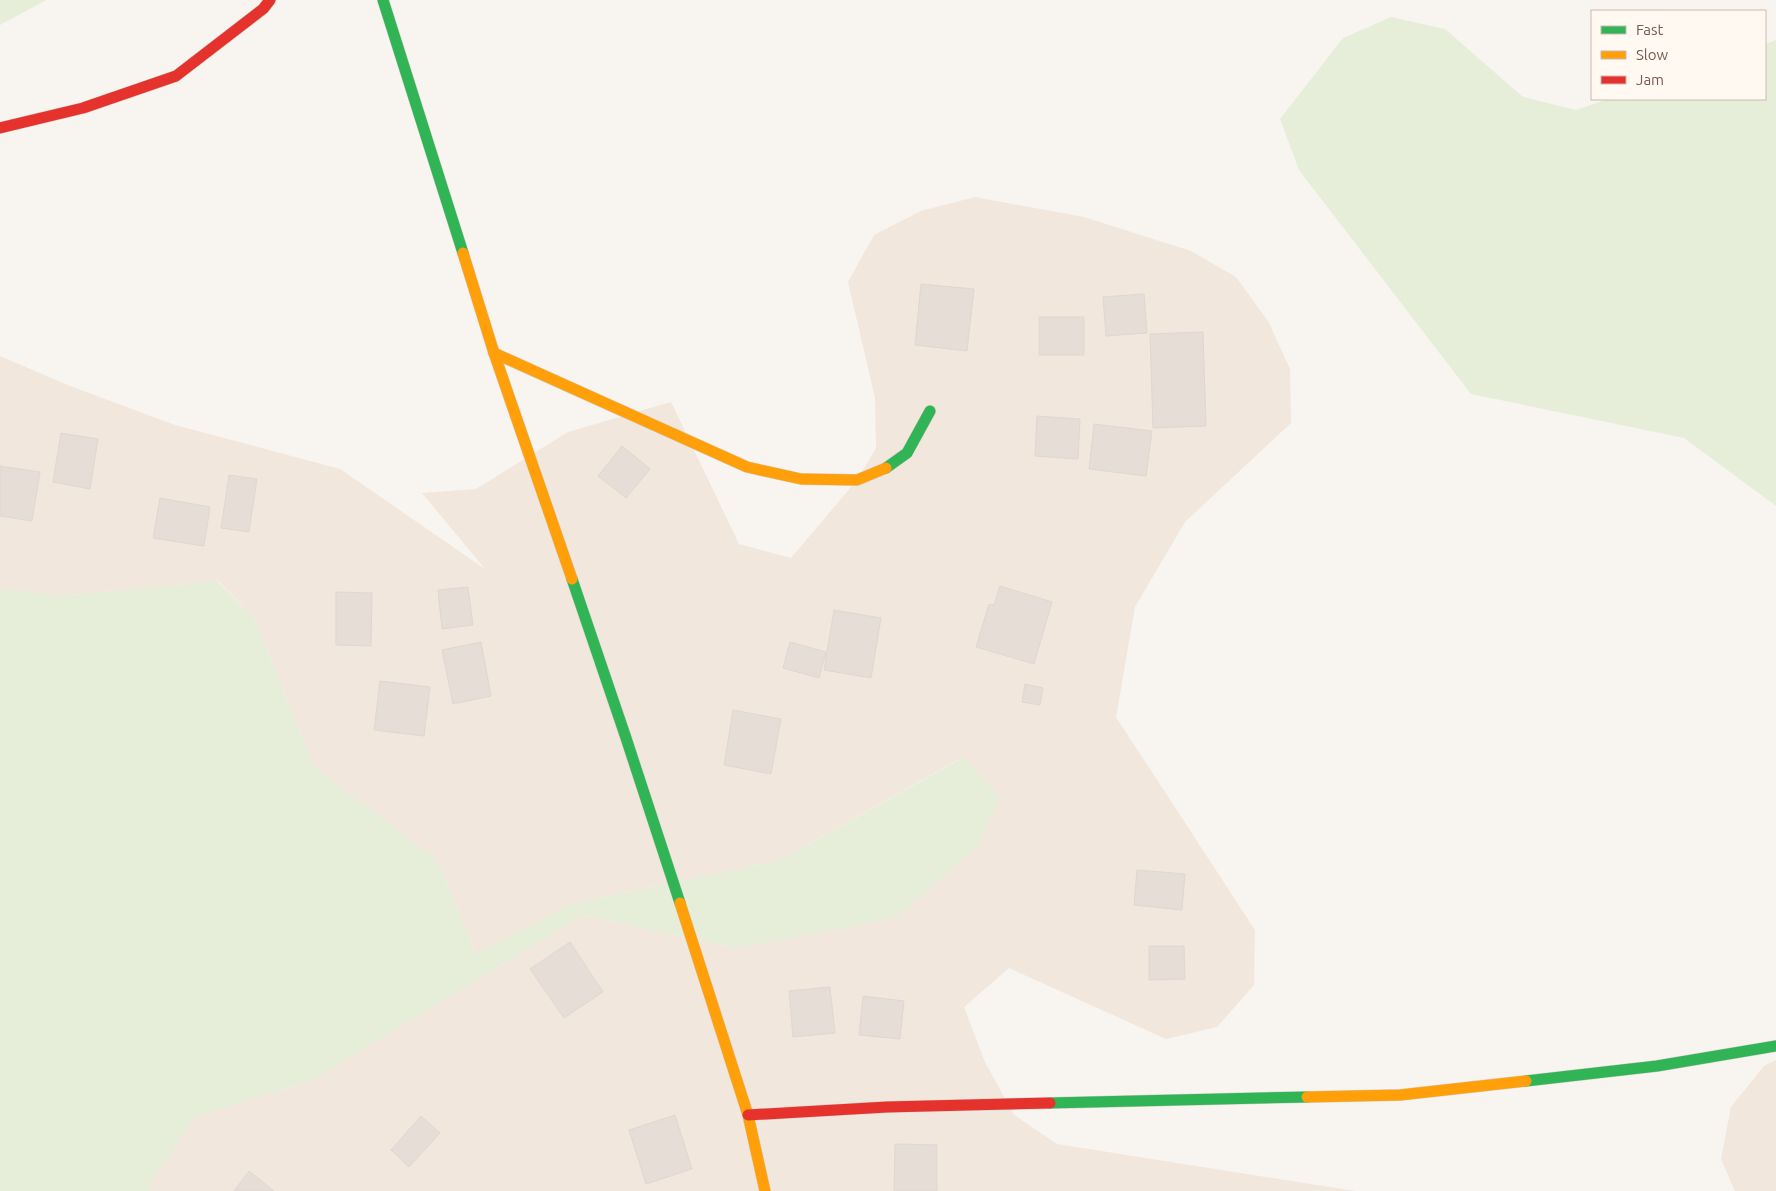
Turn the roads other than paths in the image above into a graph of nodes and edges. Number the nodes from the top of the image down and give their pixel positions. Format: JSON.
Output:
{"nodes":[{"id":1,"x":270,"y":0,"type":"edge"},
{"id":2,"x":383,"y":0,"type":"edge"},
{"id":3,"x":0,"y":128,"type":"edge"},
{"id":4,"x":494,"y":354,"type":"junction"},
{"id":5,"x":930,"y":411,"type":"dead end"},
{"id":6,"x":1776,"y":1046,"type":"edge"},
{"id":7,"x":748,"y":1115,"type":"junction"},
{"id":8,"x":766,"y":1191,"type":"edge"}],
"edges":[{"from":1,"to":3,"type":"street"},
{"from":2,"to":4,"type":"street"},
{"from":4,"to":5,"type":"street"},
{"from":4,"to":7,"type":"street"},
{"from":6,"to":7,"type":"street"},
{"from":7,"to":8,"type":"street"}]}
